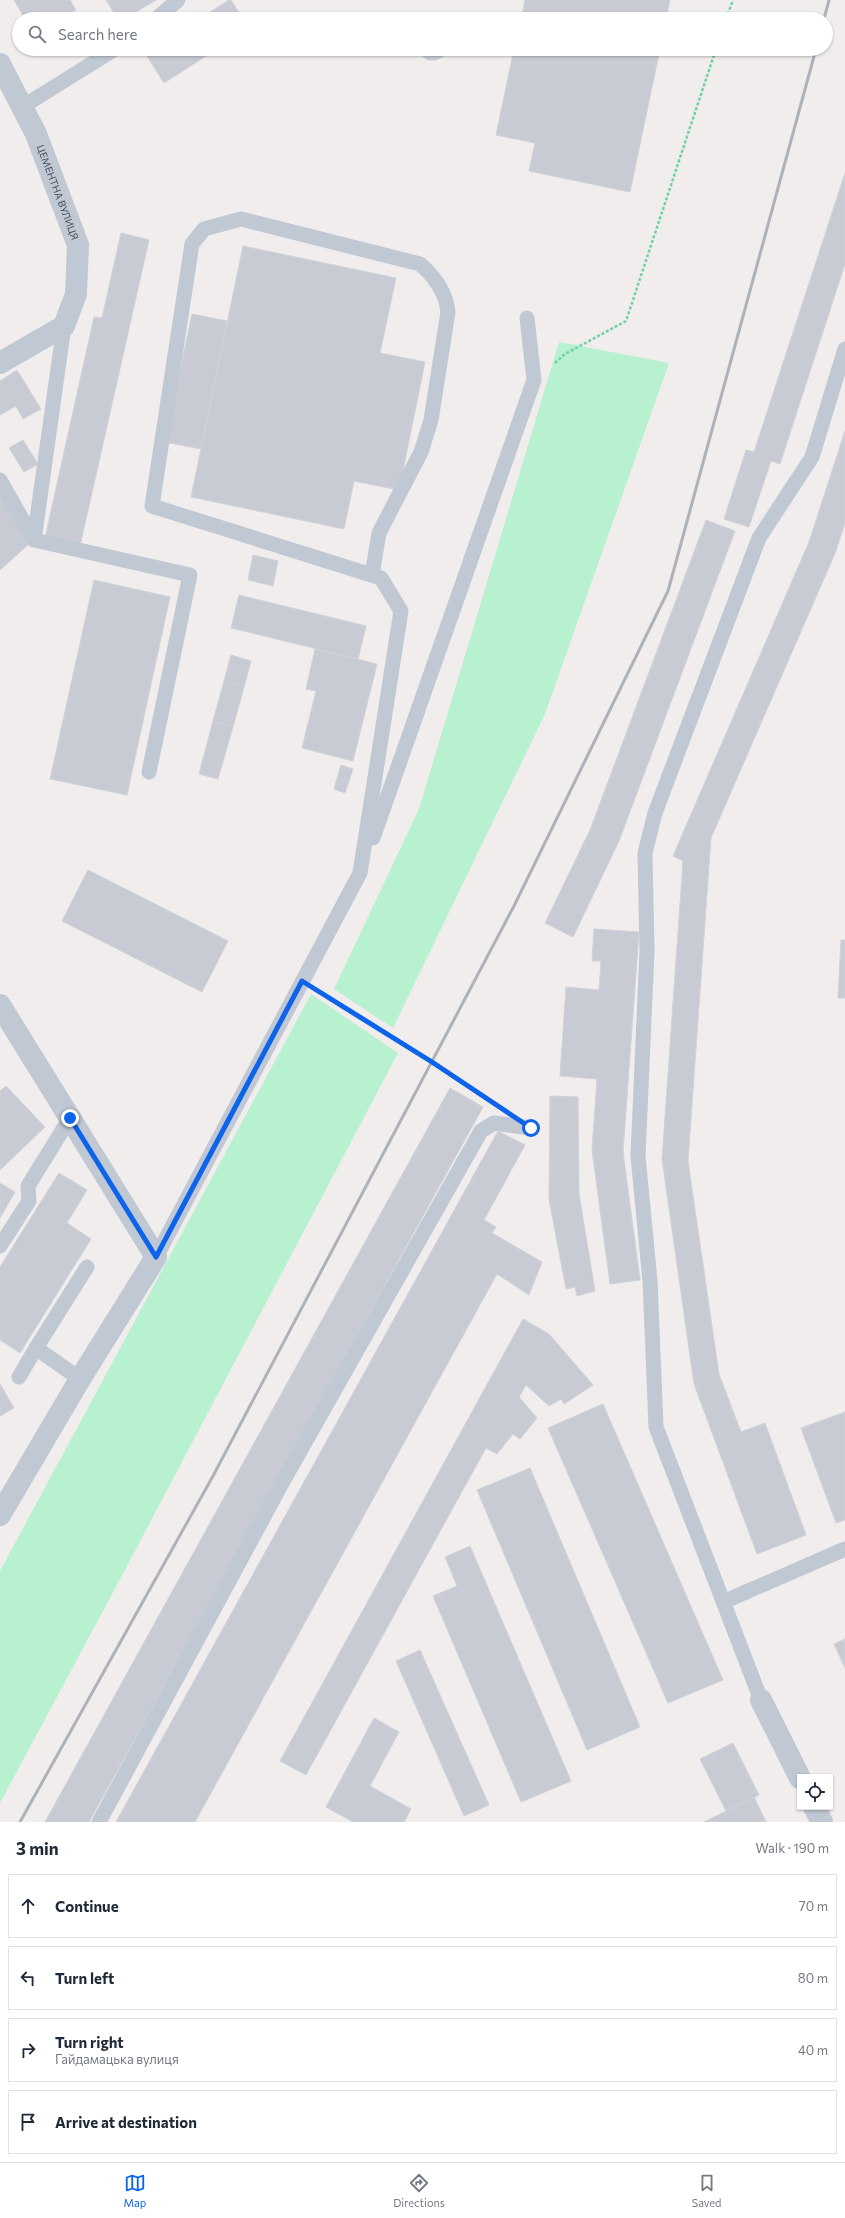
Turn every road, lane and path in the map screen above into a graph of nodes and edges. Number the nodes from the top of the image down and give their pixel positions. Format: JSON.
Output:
{"nodes":[{"id":1,"x":178,"y":0,"type":"edge"},
{"id":2,"x":733,"y":0,"type":"edge"},
{"id":3,"x":164,"y":12,"type":"edge"},
{"id":4,"x":729,"y":12,"type":"edge"},
{"id":5,"x":104,"y":56,"type":"edge"},
{"id":6,"x":714,"y":56,"type":"edge"},
{"id":7,"x":0,"y":64,"type":"edge"},
{"id":8,"x":22,"y":107,"type":"junction"},
{"id":9,"x":527,"y":318,"type":"dead end"},
{"id":10,"x":64,"y":326,"type":"junction"},
{"id":11,"x":845,"y":349,"type":"edge"},
{"id":12,"x":0,"y":363,"type":"edge"},
{"id":13,"x":534,"y":380,"type":"junction"},
{"id":14,"x":0,"y":480,"type":"edge"},
{"id":15,"x":34,"y":540,"type":"junction"},
{"id":16,"x":372,"y":575,"type":"junction"},
{"id":17,"x":149,"y":772,"type":"dead end"},
{"id":18,"x":360,"y":873,"type":"junction"},
{"id":19,"x":302,"y":981,"type":"junction"},
{"id":20,"x":0,"y":1005,"type":"edge"},
{"id":21,"x":492,"y":1102,"type":"dead end"},
{"id":22,"x":70,"y":1118,"type":"junction"},
{"id":23,"x":531,"y":1128,"type":"dead end"},
{"id":24,"x":0,"y":1246,"type":"edge"},
{"id":25,"x":156,"y":1257,"type":"junction"},
{"id":26,"x":87,"y":1266,"type":"dead end"},
{"id":27,"x":36,"y":1348,"type":"junction"},
{"id":28,"x":19,"y":1377,"type":"dead end"},
{"id":29,"x":80,"y":1379,"type":"junction"},
{"id":30,"x":3,"y":1503,"type":"edge"},
{"id":31,"x":845,"y":1549,"type":"edge"},
{"id":32,"x":723,"y":1602,"type":"junction"},
{"id":33,"x":761,"y":1700,"type":"joint"},
{"id":34,"x":798,"y":1774,"type":"edge"},
{"id":35,"x":816,"y":1810,"type":"edge"},
{"id":36,"x":99,"y":1822,"type":"edge"},
{"id":37,"x":822,"y":1822,"type":"edge"}],
"edges":[{"from":1,"to":3,"type":"lane"},
{"from":2,"to":4,"type":"path"},
{"from":5,"to":8,"type":"lane"},
{"from":6,"to":13,"type":"path"},
{"from":7,"to":8,"type":"street","name":"ЦЕМЕНТНА ВУЛИЦЯ"},
{"from":8,"to":10,"type":"street","name":"ЦЕМЕНТНА ВУЛИЦЯ"},
{"from":9,"to":13,"type":"lane"},
{"from":10,"to":12,"type":"street"},
{"from":10,"to":15,"type":"lane"},
{"from":11,"to":32,"type":"lane"},
{"from":13,"to":18,"type":"lane"},
{"from":14,"to":15,"type":"lane"},
{"from":15,"to":17,"type":"lane"},
{"from":16,"to":16,"type":"lane"},
{"from":16,"to":18,"type":"lane"},
{"from":18,"to":19,"type":"lane"},
{"from":19,"to":21,"type":"path"},
{"from":19,"to":25,"type":"lane"},
{"from":20,"to":22,"type":"street"},
{"from":22,"to":24,"type":"lane"},
{"from":22,"to":25,"type":"street"},
{"from":23,"to":36,"type":"lane"},
{"from":25,"to":29,"type":"street"},
{"from":26,"to":27,"type":"lane"},
{"from":27,"to":28,"type":"lane"},
{"from":27,"to":29,"type":"lane"},
{"from":29,"to":30,"type":"street"},
{"from":31,"to":32,"type":"lane"},
{"from":32,"to":33,"type":"lane"},
{"from":33,"to":34,"type":"street"},
{"from":35,"to":37,"type":"street"}]}
